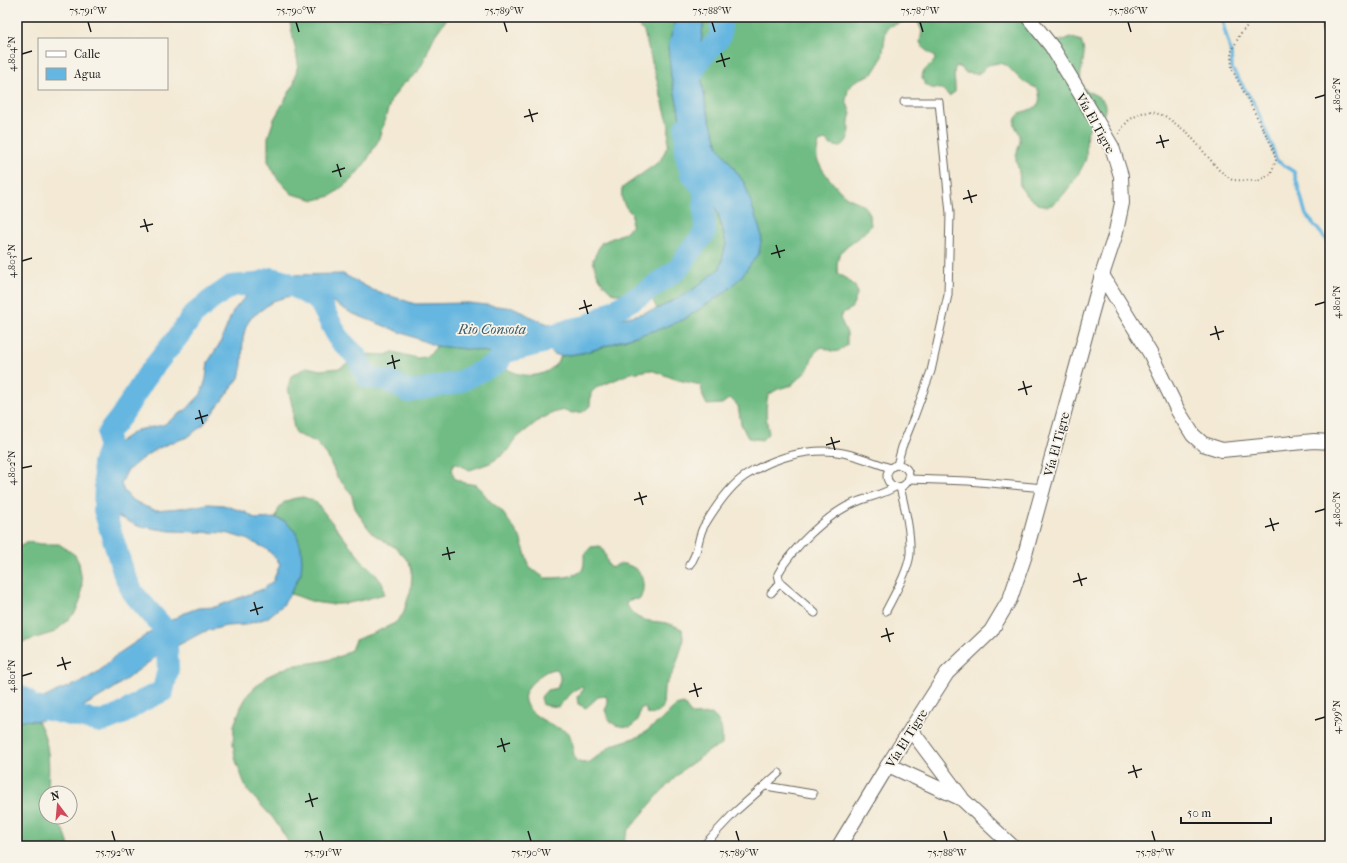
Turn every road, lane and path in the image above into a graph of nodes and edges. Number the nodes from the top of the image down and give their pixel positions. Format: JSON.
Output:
{"nodes":[{"id":1,"x":1028,"y":17,"type":"edge"},
{"id":2,"x":1255,"y":17,"type":"edge"},
{"id":3,"x":1327,"y":17,"type":"edge"},
{"id":4,"x":1330,"y":30,"type":"edge"},
{"id":5,"x":904,"y":102,"type":"dead end"},
{"id":6,"x":1112,"y":147,"type":"junction"},
{"id":7,"x":1102,"y":275,"type":"junction"},
{"id":8,"x":1330,"y":442,"type":"edge"},
{"id":9,"x":893,"y":466,"type":"junction"},
{"id":10,"x":909,"y":479,"type":"junction"},
{"id":11,"x":897,"y":487,"type":"junction"},
{"id":12,"x":1044,"y":488,"type":"junction"},
{"id":13,"x":689,"y":565,"type":"dead end"},
{"id":14,"x":780,"y":583,"type":"junction"},
{"id":15,"x":771,"y":593,"type":"dead end"},
{"id":16,"x":886,"y":611,"type":"dead end"},
{"id":17,"x":815,"y":613,"type":"dead end"},
{"id":18,"x":911,"y":730,"type":"junction"},
{"id":19,"x":888,"y":765,"type":"junction"},
{"id":20,"x":779,"y":773,"type":"dead end"},
{"id":21,"x":766,"y":786,"type":"junction"},
{"id":22,"x":813,"y":794,"type":"dead end"},
{"id":23,"x":962,"y":799,"type":"junction"},
{"id":24,"x":703,"y":846,"type":"edge"},
{"id":25,"x":839,"y":846,"type":"edge"},
{"id":26,"x":1012,"y":846,"type":"edge"}],
"edges":[{"from":1,"to":6,"type":"street","name":"Vía El Tigre"},
{"from":2,"to":6,"type":"path"},
{"from":3,"to":4,"type":"lane"},
{"from":5,"to":9,"type":"lane"},
{"from":6,"to":7,"type":"street","name":"Vía El Tigre"},
{"from":7,"to":8,"type":"street"},
{"from":7,"to":12,"type":"street","name":"Vía El Tigre"},
{"from":9,"to":10,"type":"lane"},
{"from":9,"to":11,"type":"lane"},
{"from":9,"to":13,"type":"lane"},
{"from":10,"to":11,"type":"lane"},
{"from":10,"to":12,"type":"lane"},
{"from":11,"to":14,"type":"lane"},
{"from":11,"to":16,"type":"lane"},
{"from":12,"to":18,"type":"street","name":"Vía El Tigre"},
{"from":14,"to":15,"type":"lane"},
{"from":14,"to":17,"type":"lane"},
{"from":18,"to":19,"type":"street","name":"Vía El Tigre"},
{"from":18,"to":23,"type":"street"},
{"from":19,"to":23,"type":"street"},
{"from":19,"to":25,"type":"street","name":"Vía El Tigre"},
{"from":20,"to":21,"type":"lane"},
{"from":21,"to":22,"type":"lane"},
{"from":21,"to":24,"type":"lane"},
{"from":23,"to":26,"type":"street"}]}
